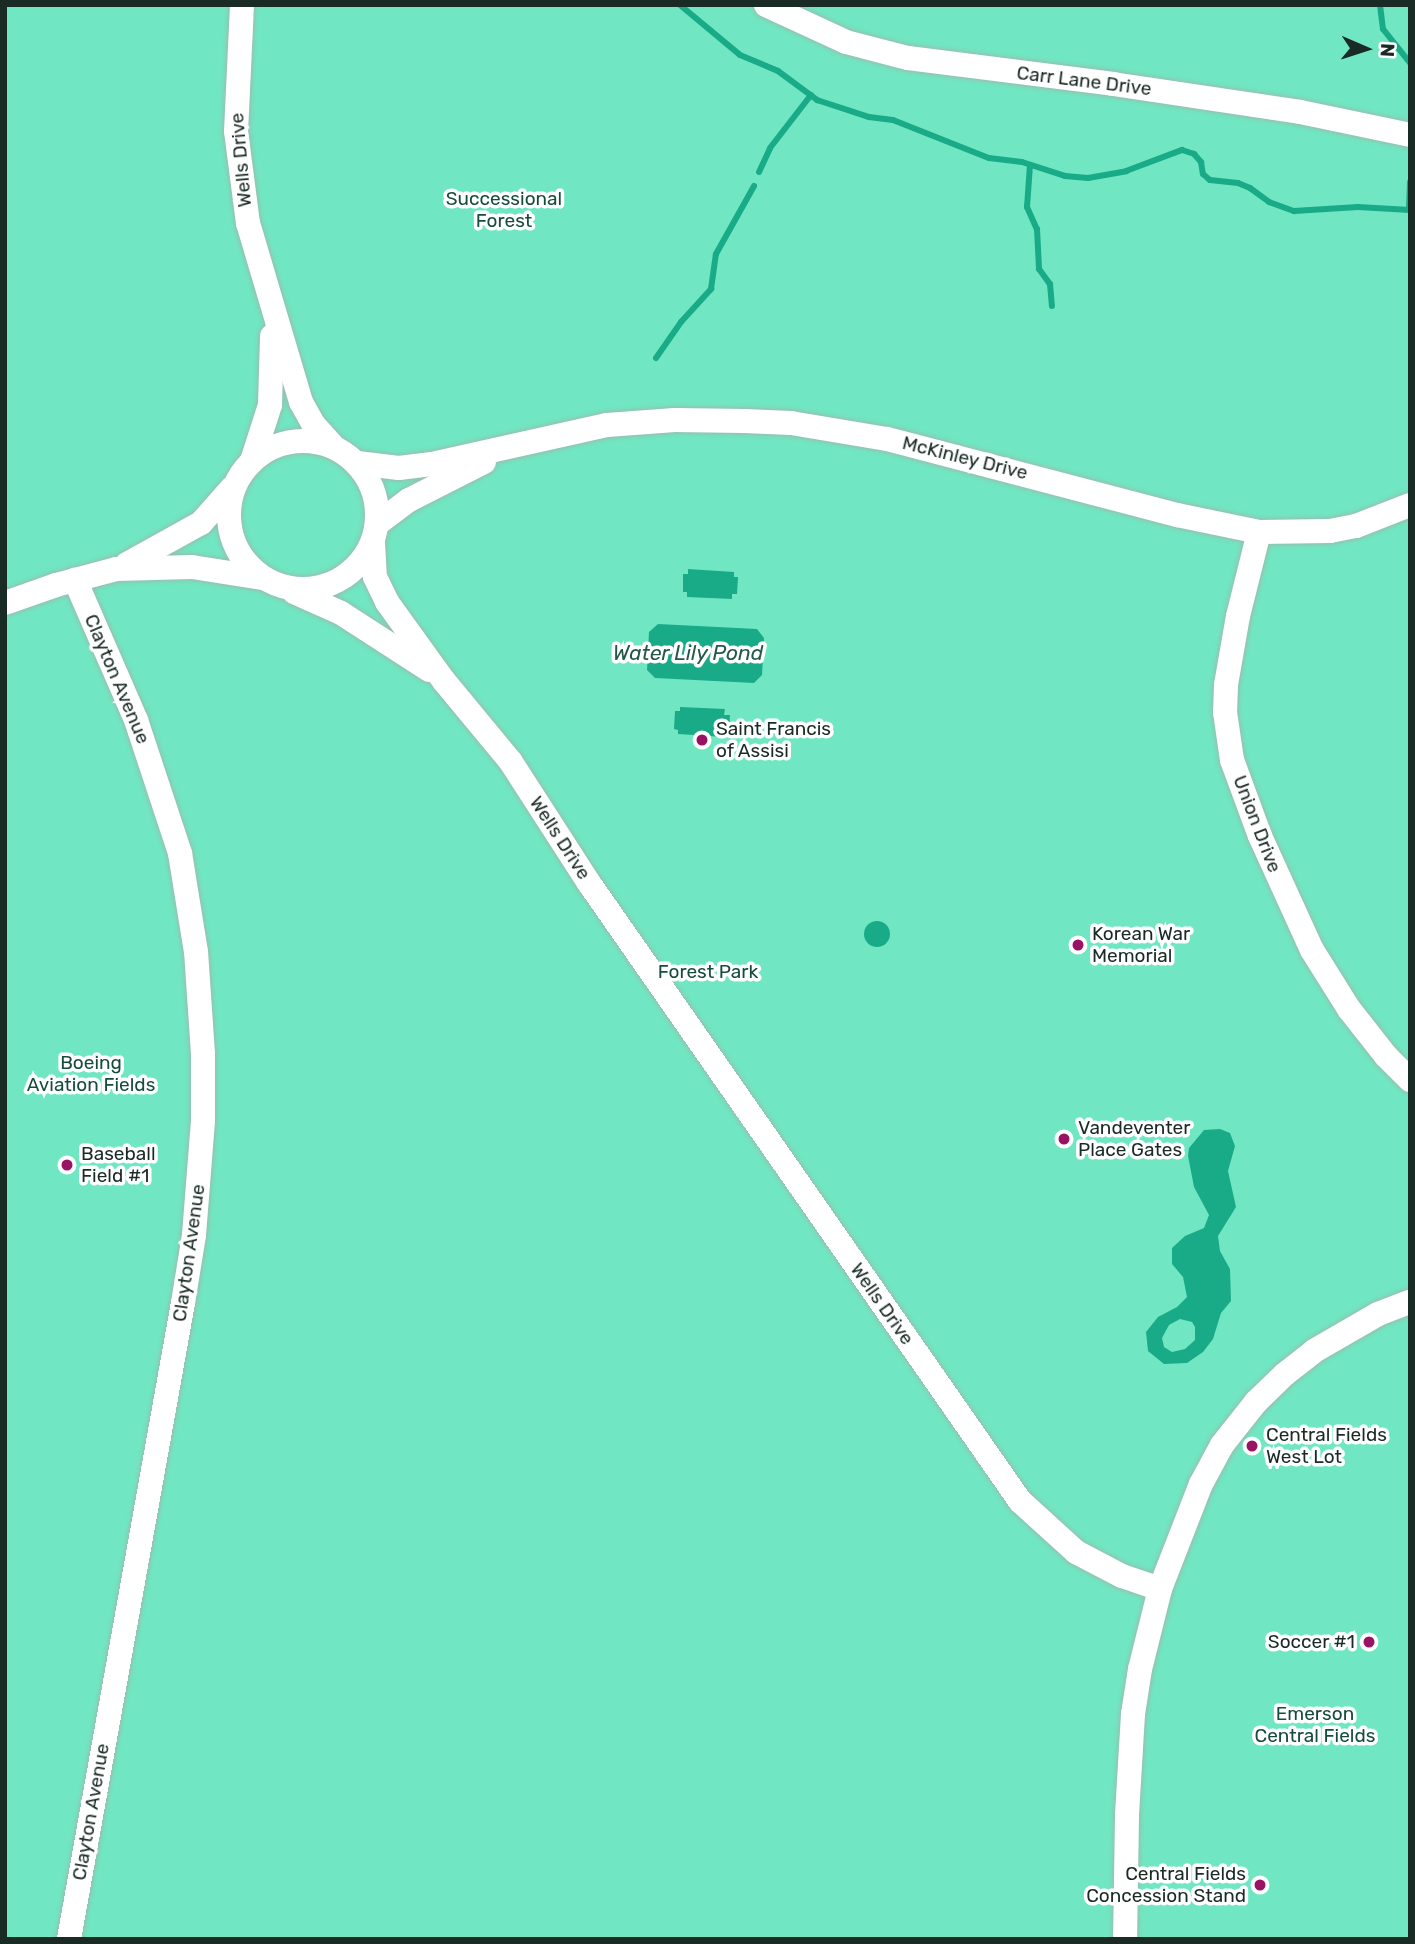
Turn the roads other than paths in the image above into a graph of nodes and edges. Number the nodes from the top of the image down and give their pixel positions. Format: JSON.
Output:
{"nodes":[{"id":1,"x":242,"y":5,"type":"edge"},
{"id":2,"x":766,"y":5,"type":"edge"},
{"id":3,"x":1410,"y":135,"type":"edge"},
{"id":4,"x":272,"y":311,"type":"junction"},
{"id":5,"x":334,"y":447,"type":"junction"},
{"id":6,"x":513,"y":447,"type":"junction"},
{"id":7,"x":252,"y":461,"type":"junction"},
{"id":8,"x":357,"y":463,"type":"junction"},
{"id":9,"x":235,"y":485,"type":"junction"},
{"id":10,"x":1410,"y":506,"type":"edge"},
{"id":11,"x":1259,"y":532,"type":"junction"},
{"id":12,"x":375,"y":533,"type":"junction"},
{"id":13,"x":116,"y":569,"type":"junction"},
{"id":14,"x":75,"y":580,"type":"junction"},
{"id":15,"x":271,"y":582,"type":"junction"},
{"id":16,"x":5,"y":603,"type":"edge"},
{"id":17,"x":444,"y":681,"type":"junction"},
{"id":18,"x":1410,"y":1080,"type":"edge"},
{"id":19,"x":1410,"y":1302,"type":"edge"},
{"id":20,"x":1160,"y":1589,"type":"junction"},
{"id":21,"x":69,"y":1939,"type":"edge"},
{"id":22,"x":1125,"y":1939,"type":"edge"}],
"edges":[{"from":1,"to":4,"type":"street","name":"Wells Drive"},
{"from":2,"to":3,"type":"street","name":"Carr Lane Drive"},
{"from":4,"to":5,"type":"street","name":"Wells Drive"},
{"from":4,"to":7,"type":"street","name":"Wells Drive"},
{"from":5,"to":7,"type":"street"},
{"from":5,"to":8,"type":"street"},
{"from":6,"to":8,"type":"street","name":"McKinley Drive"},
{"from":6,"to":11,"type":"street","name":"McKinley Drive"},
{"from":6,"to":12,"type":"street","name":"McKinley Drive"},
{"from":7,"to":9,"type":"street"},
{"from":8,"to":12,"type":"street"},
{"from":9,"to":13,"type":"street"},
{"from":9,"to":15,"type":"street"},
{"from":10,"to":11,"type":"street","name":"McKinley Drive"},
{"from":11,"to":18,"type":"street","name":"Union Drive"},
{"from":12,"to":15,"type":"street"},
{"from":12,"to":17,"type":"street","name":"Wells Drive"},
{"from":13,"to":14,"type":"street"},
{"from":13,"to":15,"type":"street"},
{"from":14,"to":16,"type":"street"},
{"from":14,"to":21,"type":"street","name":"Clayton Avenue"},
{"from":15,"to":17,"type":"street","name":"Wells Drive"},
{"from":17,"to":20,"type":"street","name":"Wells Drive"},
{"from":19,"to":20,"type":"street"},
{"from":20,"to":22,"type":"street"}]}
